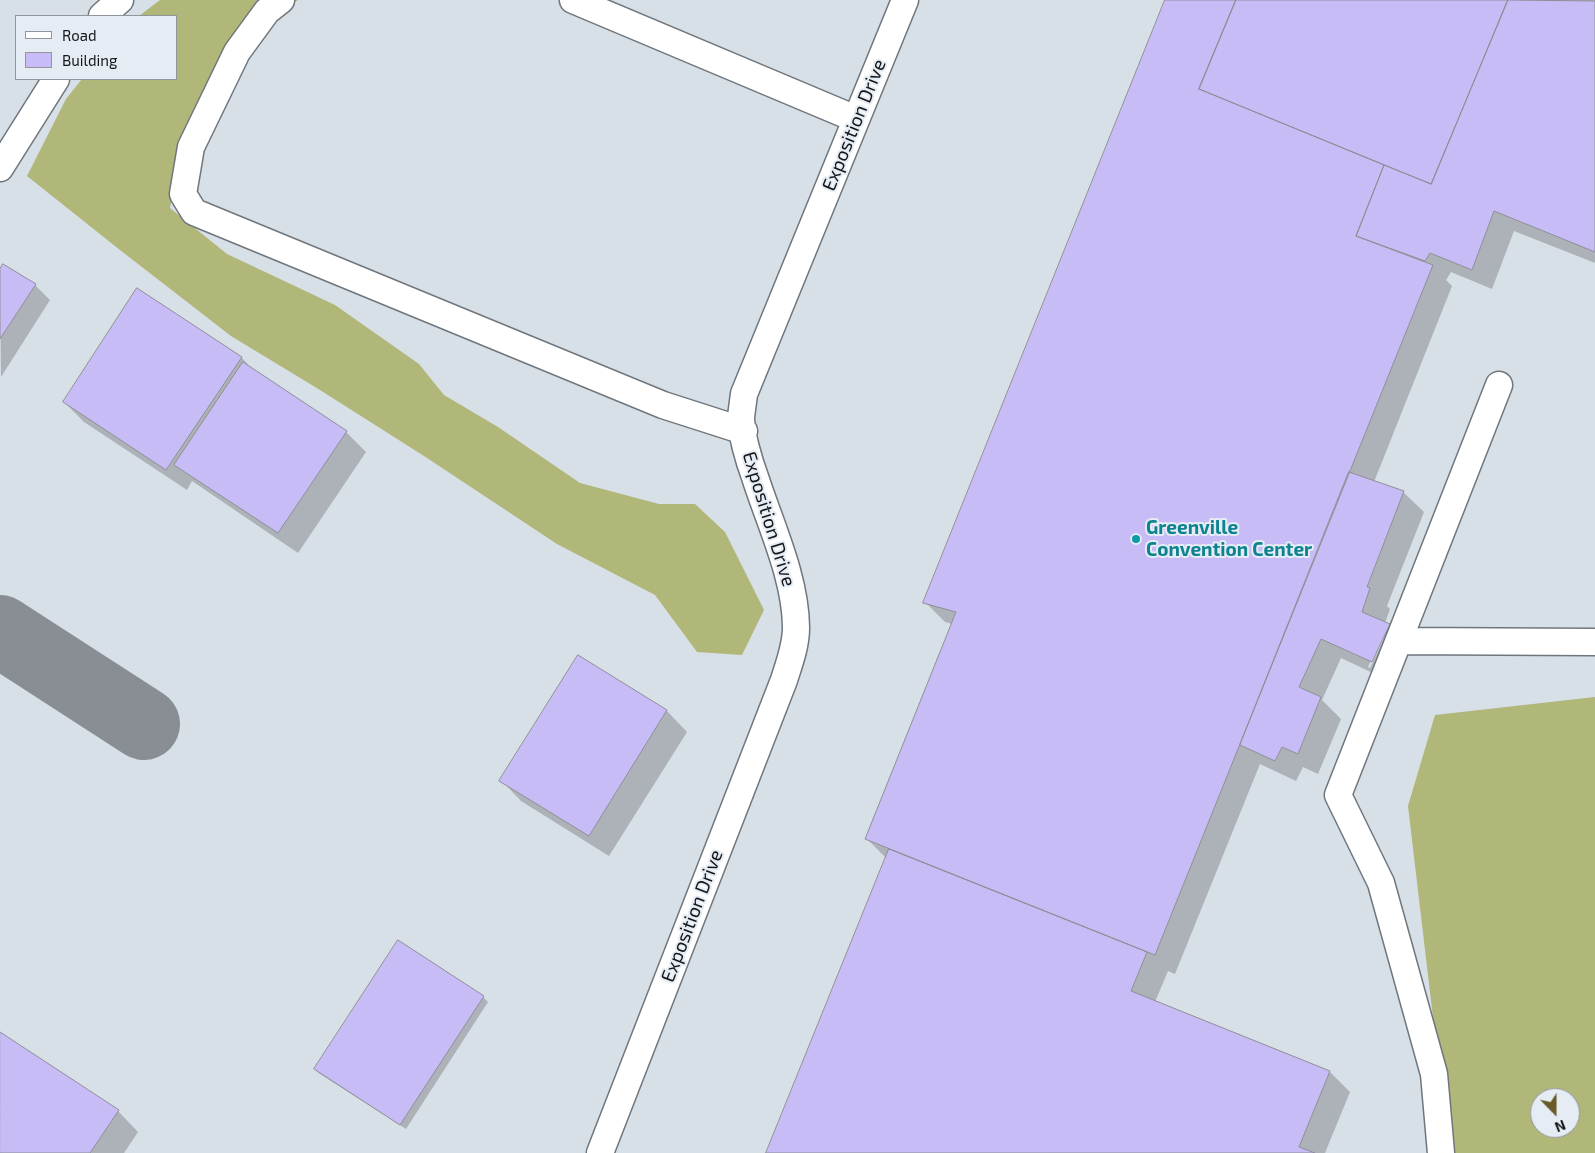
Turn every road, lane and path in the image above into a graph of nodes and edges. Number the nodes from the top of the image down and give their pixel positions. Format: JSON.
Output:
{"nodes":[{"id":1,"x":120,"y":0,"type":"edge"},
{"id":2,"x":281,"y":0,"type":"edge"},
{"id":3,"x":573,"y":0,"type":"edge"},
{"id":4,"x":897,"y":2,"type":"edge"},
{"id":5,"x":103,"y":15,"type":"edge"},
{"id":6,"x":55,"y":80,"type":"edge"},
{"id":7,"x":856,"y":119,"type":"junction"},
{"id":8,"x":0,"y":168,"type":"edge"},
{"id":9,"x":1499,"y":385,"type":"dead end"},
{"id":10,"x":744,"y":431,"type":"junction"},
{"id":11,"x":1399,"y":641,"type":"junction"},
{"id":12,"x":1595,"y":642,"type":"edge"},
{"id":13,"x":600,"y":1153,"type":"edge"},
{"id":14,"x":1441,"y":1153,"type":"edge"}],
"edges":[{"from":1,"to":5,"type":"street"},
{"from":2,"to":10,"type":"street"},
{"from":3,"to":7,"type":"street"},
{"from":4,"to":7,"type":"street","name":"Exposition Drive"},
{"from":6,"to":8,"type":"street"},
{"from":7,"to":10,"type":"street","name":"Exposition Drive"},
{"from":9,"to":11,"type":"street"},
{"from":10,"to":13,"type":"street","name":"Exposition Drive"},
{"from":11,"to":12,"type":"street"},
{"from":11,"to":14,"type":"street"}]}
